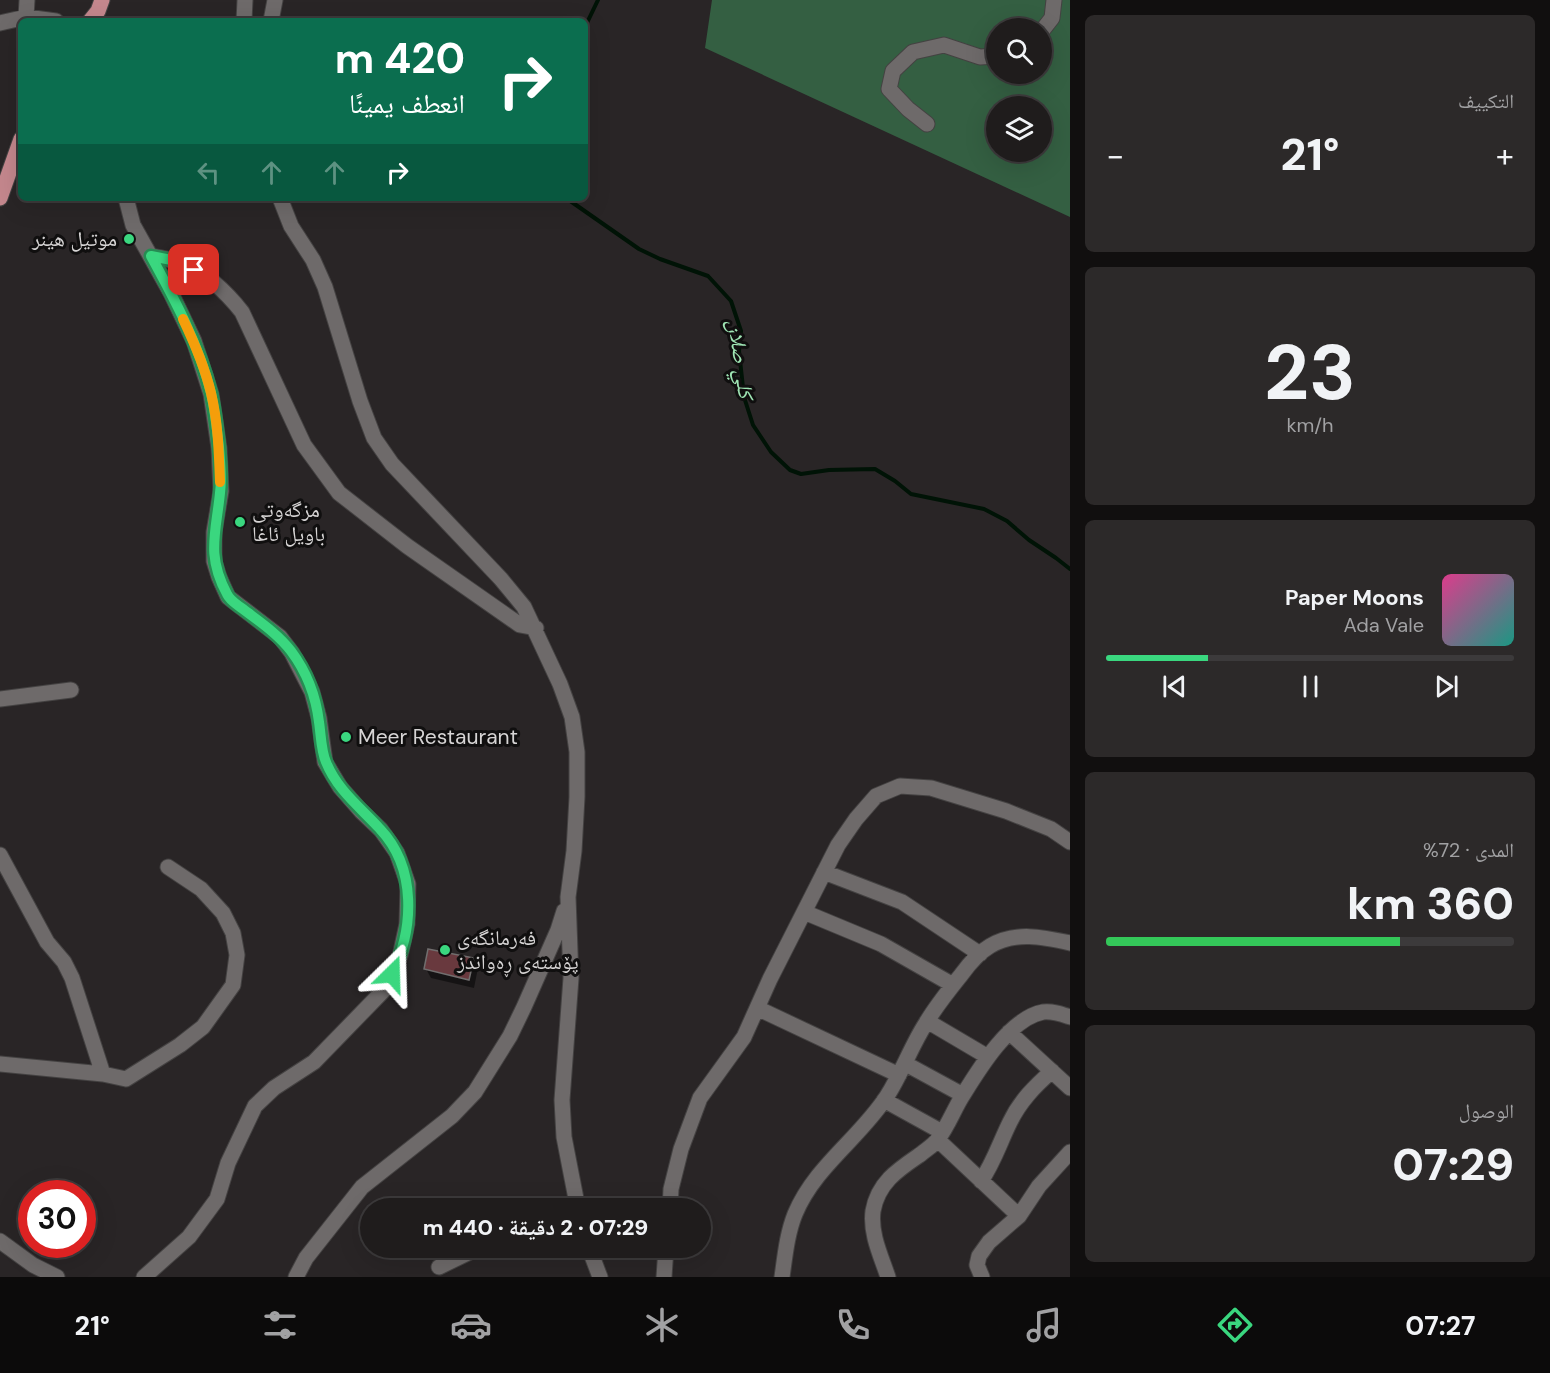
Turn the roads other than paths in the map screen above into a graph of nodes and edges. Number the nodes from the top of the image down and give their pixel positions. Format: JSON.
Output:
{"nodes":[{"id":1,"x":27,"y":0,"type":"edge"},
{"id":2,"x":245,"y":0,"type":"edge"},
{"id":3,"x":275,"y":0,"type":"edge"},
{"id":4,"x":1054,"y":0,"type":"edge"},
{"id":5,"x":26,"y":17,"type":"junction"},
{"id":6,"x":21,"y":18,"type":"edge"},
{"id":7,"x":34,"y":18,"type":"edge"},
{"id":8,"x":244,"y":18,"type":"edge"},
{"id":9,"x":272,"y":18,"type":"edge"},
{"id":10,"x":1052,"y":18,"type":"edge"},
{"id":11,"x":18,"y":19,"type":"edge"},
{"id":12,"x":0,"y":22,"type":"edge"},
{"id":13,"x":986,"y":57,"type":"edge"},
{"id":14,"x":927,"y":124,"type":"dead end"},
{"id":15,"x":18,"y":147,"type":"edge"},
{"id":16,"x":0,"y":198,"type":"edge"},
{"id":17,"x":127,"y":201,"type":"edge"},
{"id":18,"x":281,"y":201,"type":"edge"},
{"id":19,"x":151,"y":256,"type":"junction"},
{"id":20,"x":536,"y":628,"type":"junction"},
{"id":21,"x":71,"y":690,"type":"dead end"},
{"id":22,"x":0,"y":699,"type":"edge"},
{"id":23,"x":1070,"y":842,"type":"edge"},
{"id":24,"x":0,"y":855,"type":"edge"},
{"id":25,"x":168,"y":867,"type":"dead end"},
{"id":26,"x":824,"y":872,"type":"junction"},
{"id":27,"x":568,"y":897,"type":"junction"},
{"id":28,"x":804,"y":912,"type":"junction"},
{"id":29,"x":1070,"y":943,"type":"edge"},
{"id":30,"x":980,"y":954,"type":"junction"},
{"id":31,"x":540,"y":969,"type":"junction"},
{"id":32,"x":571,"y":978,"type":"junction"},
{"id":33,"x":952,"y":985,"type":"junction"},
{"id":34,"x":757,"y":1008,"type":"junction"},
{"id":35,"x":1070,"y":1017,"type":"edge"},
{"id":36,"x":927,"y":1021,"type":"junction"},
{"id":37,"x":1009,"y":1032,"type":"junction"},
{"id":38,"x":988,"y":1057,"type":"junction"},
{"id":39,"x":0,"y":1064,"type":"edge"},
{"id":40,"x":902,"y":1070,"type":"junction"},
{"id":41,"x":1052,"y":1071,"type":"junction"},
{"id":42,"x":104,"y":1074,"type":"junction"},
{"id":43,"x":1070,"y":1089,"type":"edge"},
{"id":44,"x":963,"y":1095,"type":"junction"},
{"id":45,"x":884,"y":1100,"type":"junction"},
{"id":46,"x":940,"y":1136,"type":"junction"},
{"id":47,"x":1070,"y":1152,"type":"edge"},
{"id":48,"x":981,"y":1181,"type":"junction"},
{"id":49,"x":576,"y":1198,"type":"edge"},
{"id":50,"x":671,"y":1198,"type":"edge"},
{"id":51,"x":1018,"y":1216,"type":"junction"},
{"id":52,"x":0,"y":1241,"type":"edge"},
{"id":53,"x":458,"y":1258,"type":"edge"},
{"id":54,"x":593,"y":1258,"type":"edge"},
{"id":55,"x":665,"y":1258,"type":"edge"},
{"id":56,"x":440,"y":1267,"type":"dead end"},
{"id":57,"x":57,"y":1277,"type":"edge"},
{"id":58,"x":144,"y":1277,"type":"edge"},
{"id":59,"x":296,"y":1277,"type":"edge"},
{"id":60,"x":600,"y":1277,"type":"edge"},
{"id":61,"x":664,"y":1277,"type":"edge"},
{"id":62,"x":782,"y":1277,"type":"edge"},
{"id":63,"x":888,"y":1277,"type":"edge"},
{"id":64,"x":982,"y":1277,"type":"edge"}],
"edges":[{"from":1,"to":5,"type":"street"},
{"from":2,"to":8,"type":"street"},
{"from":3,"to":9,"type":"street"},
{"from":4,"to":10,"type":"street"},
{"from":5,"to":6,"type":"street"},
{"from":5,"to":7,"type":"street"},
{"from":11,"to":12,"type":"street"},
{"from":13,"to":14,"type":"street"},
{"from":15,"to":16,"type":"main road"},
{"from":17,"to":19,"type":"street"},
{"from":18,"to":20,"type":"street"},
{"from":19,"to":20,"type":"street"},
{"from":19,"to":58,"type":"street"},
{"from":20,"to":27,"type":"street"},
{"from":21,"to":22,"type":"street"},
{"from":23,"to":26,"type":"street"},
{"from":24,"to":42,"type":"street"},
{"from":25,"to":42,"type":"street"},
{"from":26,"to":28,"type":"street"},
{"from":26,"to":30,"type":"street"},
{"from":27,"to":31,"type":"street"},
{"from":27,"to":32,"type":"street"},
{"from":28,"to":33,"type":"street"},
{"from":28,"to":34,"type":"street"},
{"from":29,"to":30,"type":"street"},
{"from":30,"to":33,"type":"street"},
{"from":31,"to":32,"type":"street"},
{"from":31,"to":59,"type":"street"},
{"from":32,"to":49,"type":"street"},
{"from":33,"to":36,"type":"street"},
{"from":34,"to":40,"type":"street"},
{"from":34,"to":50,"type":"street"},
{"from":35,"to":37,"type":"street"},
{"from":36,"to":38,"type":"street"},
{"from":36,"to":40,"type":"street"},
{"from":37,"to":38,"type":"street"},
{"from":37,"to":41,"type":"street"},
{"from":38,"to":44,"type":"street"},
{"from":39,"to":42,"type":"street"},
{"from":40,"to":44,"type":"street"},
{"from":40,"to":45,"type":"street"},
{"from":41,"to":43,"type":"street"},
{"from":41,"to":48,"type":"street"},
{"from":44,"to":46,"type":"street"},
{"from":45,"to":46,"type":"street"},
{"from":45,"to":62,"type":"street"},
{"from":46,"to":48,"type":"street"},
{"from":46,"to":63,"type":"street"},
{"from":47,"to":51,"type":"street"},
{"from":48,"to":51,"type":"street"},
{"from":51,"to":64,"type":"street"},
{"from":52,"to":57,"type":"street"},
{"from":53,"to":56,"type":"street"},
{"from":54,"to":60,"type":"street"},
{"from":55,"to":61,"type":"street"}]}
